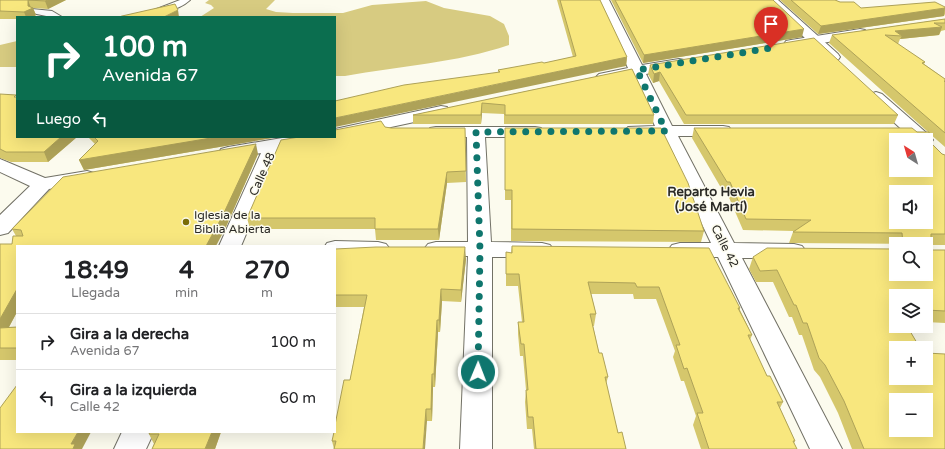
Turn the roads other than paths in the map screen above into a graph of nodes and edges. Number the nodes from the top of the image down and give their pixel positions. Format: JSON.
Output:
{"nodes":[{"id":1,"x":186,"y":0,"type":"edge"},
{"id":2,"x":603,"y":0,"type":"edge"},
{"id":3,"x":770,"y":0,"type":"edge"},
{"id":4,"x":35,"y":11,"type":"edge"},
{"id":5,"x":56,"y":16,"type":"edge"},
{"id":6,"x":144,"y":16,"type":"edge"},
{"id":7,"x":874,"y":31,"type":"edge"},
{"id":8,"x":814,"y":40,"type":"junction"},
{"id":9,"x":774,"y":47,"type":"edge"},
{"id":10,"x":697,"y":60,"type":"edge"},
{"id":11,"x":842,"y":65,"type":"edge"},
{"id":12,"x":637,"y":70,"type":"junction"},
{"id":13,"x":591,"y":80,"type":"edge"},
{"id":14,"x":864,"y":86,"type":"edge"},
{"id":15,"x":454,"y":108,"type":"edge"},
{"id":16,"x":352,"y":131,"type":"junction"},
{"id":17,"x":666,"y":131,"type":"junction"},
{"id":18,"x":736,"y":131,"type":"edge"},
{"id":19,"x":891,"y":131,"type":"edge"},
{"id":20,"x":476,"y":132,"type":"junction"},
{"id":21,"x":555,"y":132,"type":"edge"},
{"id":22,"x":618,"y":132,"type":"edge"},
{"id":23,"x":898,"y":133,"type":"edge"},
{"id":24,"x":916,"y":133,"type":"edge"},
{"id":25,"x":336,"y":134,"type":"edge"},
{"id":26,"x":313,"y":138,"type":"edge"},
{"id":27,"x":274,"y":145,"type":"junction"},
{"id":28,"x":214,"y":156,"type":"edge"},
{"id":29,"x":0,"y":166,"type":"edge"},
{"id":30,"x":102,"y":174,"type":"edge"},
{"id":31,"x":43,"y":184,"type":"junction"},
{"id":32,"x":0,"y":228,"type":"edge"},
{"id":33,"x":230,"y":245,"type":"edge"},
{"id":34,"x":336,"y":248,"type":"edge"},
{"id":35,"x":480,"y":250,"type":"junction"},
{"id":36,"x":560,"y":250,"type":"edge"},
{"id":37,"x":655,"y":250,"type":"edge"},
{"id":38,"x":727,"y":250,"type":"junction"},
{"id":39,"x":811,"y":251,"type":"edge"},
{"id":40,"x":138,"y":433,"type":"edge"},
{"id":41,"x":130,"y":449,"type":"edge"},
{"id":42,"x":476,"y":449,"type":"edge"},
{"id":43,"x":826,"y":449,"type":"edge"}],
"edges":[{"from":1,"to":6,"type":"lane"},
{"from":2,"to":12,"type":"street","name":"Calle 42"},
{"from":3,"to":8,"type":"street"},
{"from":4,"to":5,"type":"lane"},
{"from":7,"to":8,"type":"street"},
{"from":8,"to":9,"type":"street"},
{"from":8,"to":11,"type":"street"},
{"from":10,"to":12,"type":"street"},
{"from":12,"to":13,"type":"street"},
{"from":12,"to":17,"type":"street","name":"Calle 42"},
{"from":14,"to":24,"type":"street"},
{"from":15,"to":16,"type":"street"},
{"from":16,"to":20,"type":"street"},
{"from":16,"to":25,"type":"street"},
{"from":17,"to":18,"type":"street"},
{"from":17,"to":22,"type":"street"},
{"from":17,"to":38,"type":"street","name":"Calle 42"},
{"from":19,"to":23,"type":"street"},
{"from":20,"to":21,"type":"street"},
{"from":20,"to":35,"type":"street"},
{"from":26,"to":27,"type":"street"},
{"from":27,"to":28,"type":"street"},
{"from":27,"to":33,"type":"street","name":"Calle 48"},
{"from":29,"to":31,"type":"street"},
{"from":30,"to":31,"type":"street"},
{"from":31,"to":32,"type":"street"},
{"from":34,"to":35,"type":"street"},
{"from":35,"to":36,"type":"street"},
{"from":35,"to":42,"type":"street"},
{"from":37,"to":38,"type":"street"},
{"from":38,"to":39,"type":"street"},
{"from":38,"to":43,"type":"street","name":"Calle 42"},
{"from":40,"to":41,"type":"street"}]}
